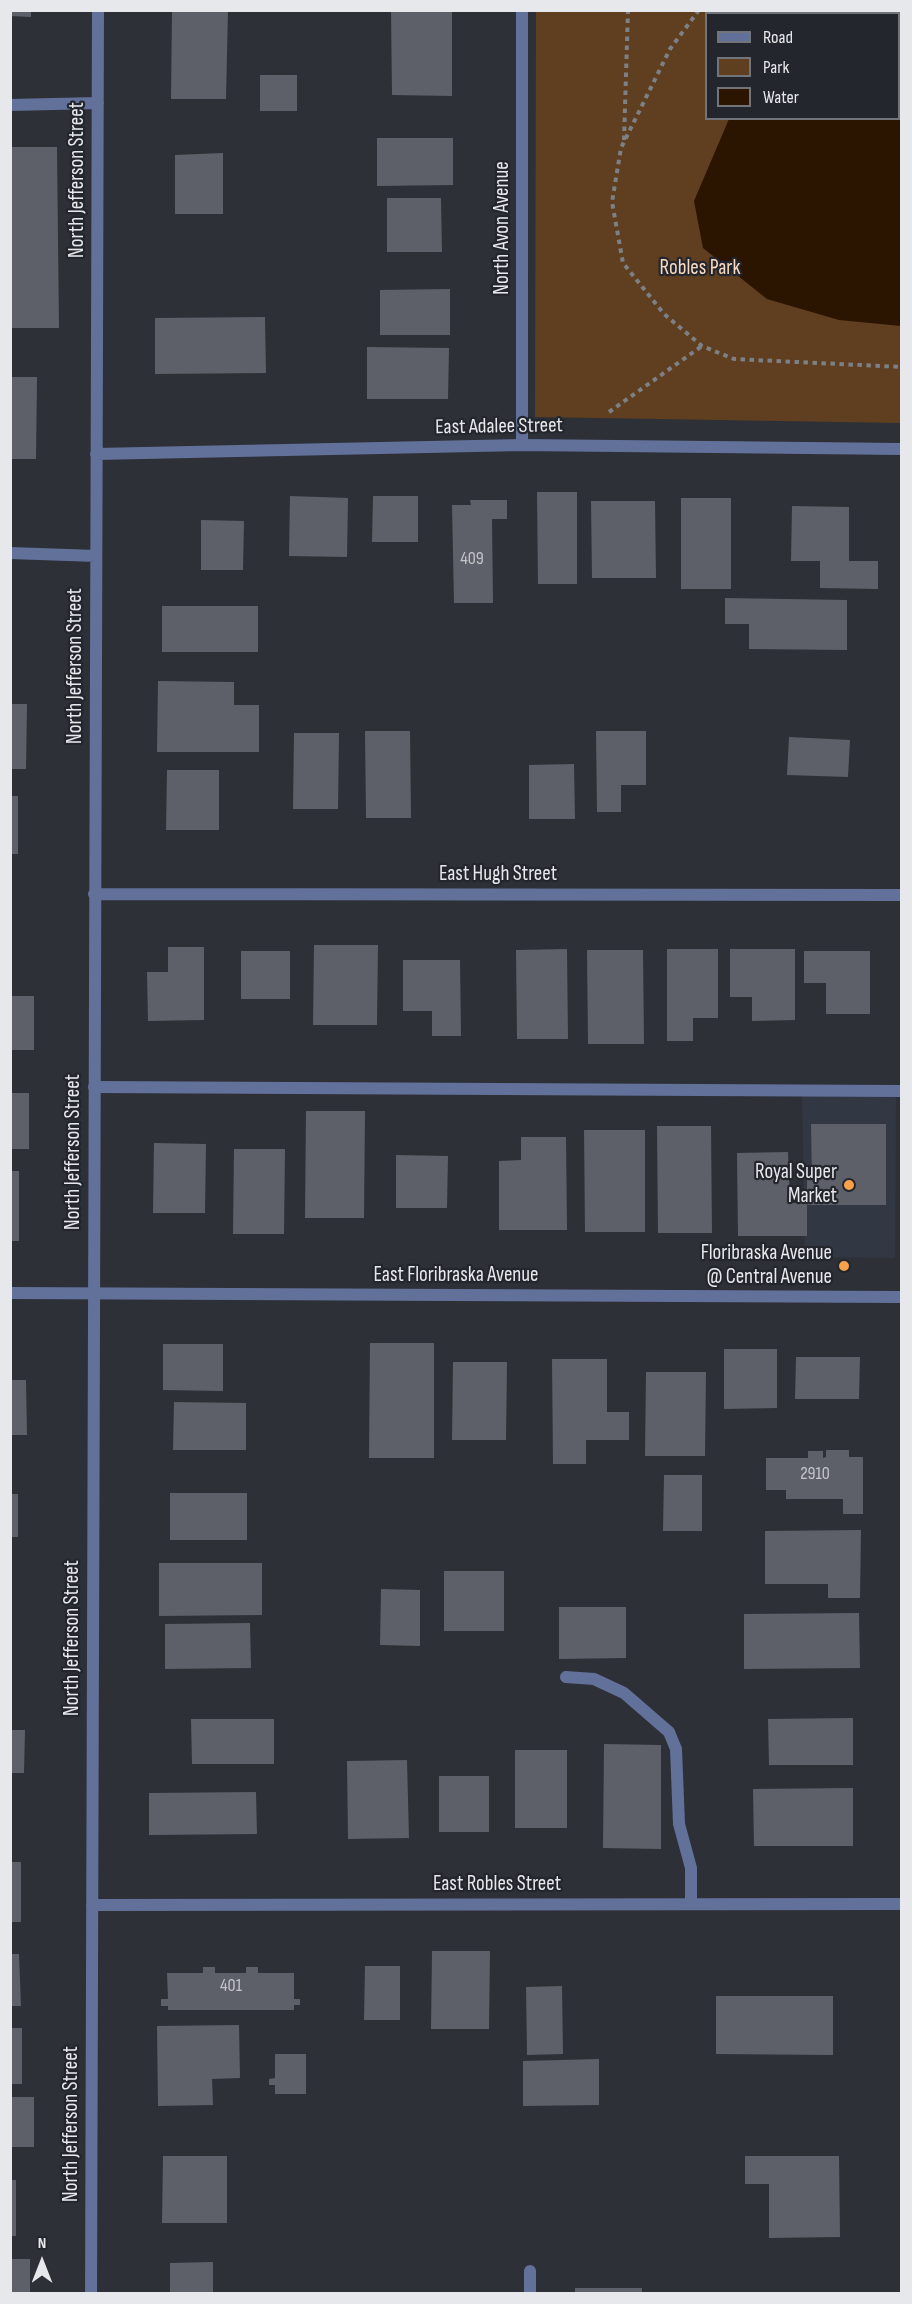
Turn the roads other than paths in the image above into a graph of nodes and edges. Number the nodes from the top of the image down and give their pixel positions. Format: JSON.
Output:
{"nodes":[{"id":1,"x":98,"y":10,"type":"edge"},
{"id":2,"x":522,"y":10,"type":"edge"},
{"id":3,"x":98,"y":103,"type":"junction"},
{"id":4,"x":10,"y":105,"type":"edge"},
{"id":5,"x":522,"y":446,"type":"junction"},
{"id":6,"x":902,"y":449,"type":"edge"},
{"id":7,"x":96,"y":454,"type":"junction"},
{"id":8,"x":10,"y":553,"type":"edge"},
{"id":9,"x":96,"y":556,"type":"junction"},
{"id":10,"x":94,"y":894,"type":"junction"},
{"id":11,"x":902,"y":895,"type":"edge"},
{"id":12,"x":94,"y":1087,"type":"junction"},
{"id":13,"x":902,"y":1091,"type":"edge"},
{"id":14,"x":10,"y":1293,"type":"edge"},
{"id":15,"x":93,"y":1294,"type":"junction"},
{"id":16,"x":902,"y":1297,"type":"edge"},
{"id":17,"x":566,"y":1677,"type":"dead end"},
{"id":18,"x":691,"y":1904,"type":"junction"},
{"id":19,"x":902,"y":1904,"type":"edge"},
{"id":20,"x":92,"y":1905,"type":"junction"},
{"id":21,"x":530,"y":2271,"type":"dead end"},
{"id":22,"x":91,"y":2294,"type":"edge"},
{"id":23,"x":530,"y":2294,"type":"edge"}],
"edges":[{"from":1,"to":3,"type":"street","name":"North Jefferson Street"},
{"from":2,"to":5,"type":"street","name":"North Avon Avenue"},
{"from":3,"to":4,"type":"street"},
{"from":3,"to":7,"type":"street","name":"North Jefferson Street"},
{"from":5,"to":6,"type":"street","name":"East Adalee Street"},
{"from":5,"to":7,"type":"street","name":"East Adalee Street"},
{"from":7,"to":9,"type":"street","name":"North Jefferson Street"},
{"from":8,"to":9,"type":"street"},
{"from":9,"to":10,"type":"street","name":"North Jefferson Street"},
{"from":10,"to":11,"type":"street","name":"East Hugh Street"},
{"from":10,"to":12,"type":"street","name":"North Jefferson Street"},
{"from":12,"to":13,"type":"street"},
{"from":12,"to":15,"type":"street","name":"North Jefferson Street"},
{"from":14,"to":15,"type":"street","name":"East Floribraska Avenue"},
{"from":15,"to":16,"type":"street","name":"East Floribraska Avenue"},
{"from":15,"to":20,"type":"street","name":"North Jefferson Street"},
{"from":17,"to":18,"type":"street"},
{"from":18,"to":19,"type":"street","name":"East Robles Street"},
{"from":18,"to":20,"type":"street","name":"East Robles Street"},
{"from":20,"to":22,"type":"street","name":"North Jefferson Street"},
{"from":21,"to":23,"type":"street"}]}
